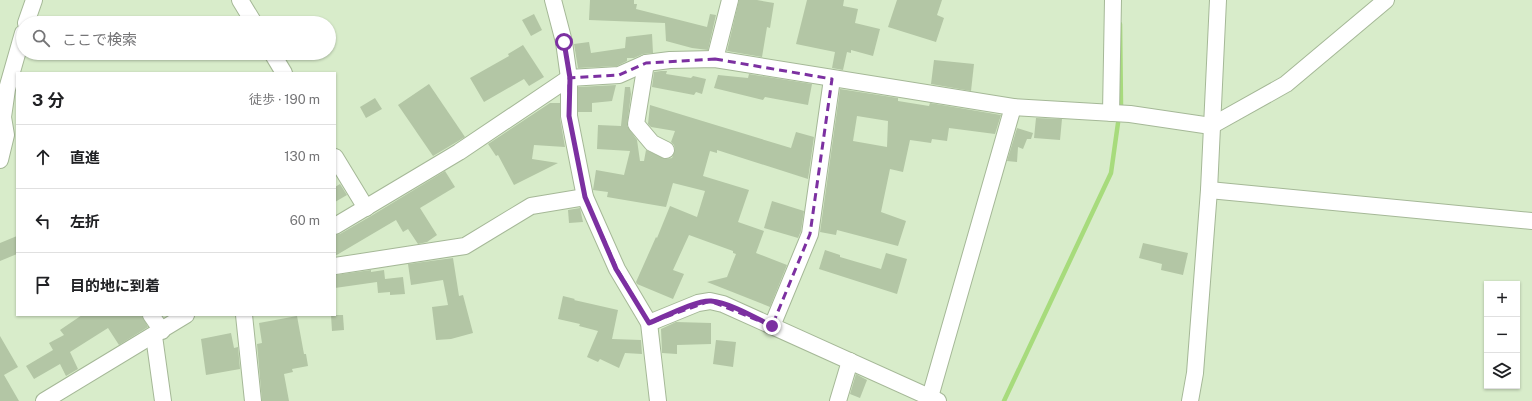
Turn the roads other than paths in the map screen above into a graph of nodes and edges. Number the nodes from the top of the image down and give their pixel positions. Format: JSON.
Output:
{"nodes":[{"id":1,"x":34,"y":0,"type":"edge"},
{"id":2,"x":240,"y":0,"type":"edge"},
{"id":3,"x":553,"y":0,"type":"edge"},
{"id":4,"x":730,"y":0,"type":"edge"},
{"id":5,"x":1112,"y":0,"type":"edge"},
{"id":6,"x":1218,"y":0,"type":"edge"},
{"id":7,"x":1386,"y":0,"type":"edge"},
{"id":8,"x":28,"y":16,"type":"edge"},
{"id":9,"x":250,"y":16,"type":"edge"},
{"id":10,"x":16,"y":58,"type":"edge"},
{"id":11,"x":715,"y":59,"type":"junction"},
{"id":12,"x":276,"y":60,"type":"edge"},
{"id":13,"x":646,"y":63,"type":"junction"},
{"id":14,"x":283,"y":72,"type":"edge"},
{"id":15,"x":570,"y":78,"type":"junction"},
{"id":16,"x":832,"y":79,"type":"junction"},
{"id":17,"x":1013,"y":107,"type":"junction"},
{"id":18,"x":1111,"y":113,"type":"junction"},
{"id":19,"x":1211,"y":126,"type":"junction"},
{"id":20,"x":6,"y":135,"type":"junction"},
{"id":21,"x":16,"y":147,"type":"edge"},
{"id":22,"x":666,"y":150,"type":"dead end"},
{"id":23,"x":336,"y":159,"type":"edge"},
{"id":24,"x":0,"y":160,"type":"edge"},
{"id":25,"x":1209,"y":190,"type":"junction"},
{"id":26,"x":585,"y":197,"type":"junction"},
{"id":27,"x":366,"y":208,"type":"junction"},
{"id":28,"x":1532,"y":221,"type":"edge"},
{"id":29,"x":336,"y":225,"type":"edge"},
{"id":30,"x":336,"y":266,"type":"edge"},
{"id":31,"x":151,"y":316,"type":"edge"},
{"id":32,"x":184,"y":316,"type":"edge"},
{"id":33,"x":244,"y":316,"type":"edge"},
{"id":34,"x":649,"y":323,"type":"junction"},
{"id":35,"x":772,"y":326,"type":"junction"},
{"id":36,"x":158,"y":333,"type":"junction"},
{"id":37,"x":850,"y":361,"type":"junction"},
{"id":38,"x":934,"y":399,"type":"edge"},
{"id":39,"x":44,"y":401,"type":"edge"},
{"id":40,"x":163,"y":401,"type":"edge"},
{"id":41,"x":253,"y":401,"type":"edge"},
{"id":42,"x":658,"y":401,"type":"edge"},
{"id":43,"x":838,"y":401,"type":"edge"},
{"id":44,"x":1190,"y":401,"type":"edge"}],
"edges":[{"from":1,"to":8,"type":"street"},
{"from":2,"to":9,"type":"street"},
{"from":3,"to":15,"type":"street"},
{"from":4,"to":11,"type":"street"},
{"from":5,"to":18,"type":"street"},
{"from":6,"to":19,"type":"street"},
{"from":7,"to":19,"type":"street"},
{"from":10,"to":20,"type":"street"},
{"from":11,"to":13,"type":"street"},
{"from":11,"to":16,"type":"street"},
{"from":12,"to":14,"type":"street"},
{"from":13,"to":15,"type":"street"},
{"from":13,"to":22,"type":"street"},
{"from":15,"to":26,"type":"street"},
{"from":15,"to":27,"type":"street"},
{"from":16,"to":17,"type":"street"},
{"from":16,"to":35,"type":"street"},
{"from":17,"to":18,"type":"street"},
{"from":17,"to":38,"type":"street"},
{"from":18,"to":19,"type":"street"},
{"from":19,"to":25,"type":"street"},
{"from":20,"to":21,"type":"street"},
{"from":20,"to":24,"type":"street"},
{"from":23,"to":27,"type":"street"},
{"from":25,"to":28,"type":"street"},
{"from":25,"to":44,"type":"street"},
{"from":26,"to":30,"type":"street"},
{"from":26,"to":34,"type":"street"},
{"from":27,"to":29,"type":"street"},
{"from":31,"to":36,"type":"street"},
{"from":32,"to":36,"type":"street"},
{"from":33,"to":41,"type":"street"},
{"from":34,"to":35,"type":"street"},
{"from":34,"to":42,"type":"street"},
{"from":35,"to":37,"type":"street"},
{"from":36,"to":39,"type":"street"},
{"from":36,"to":40,"type":"street"},
{"from":37,"to":38,"type":"street"},
{"from":37,"to":43,"type":"street"}]}
